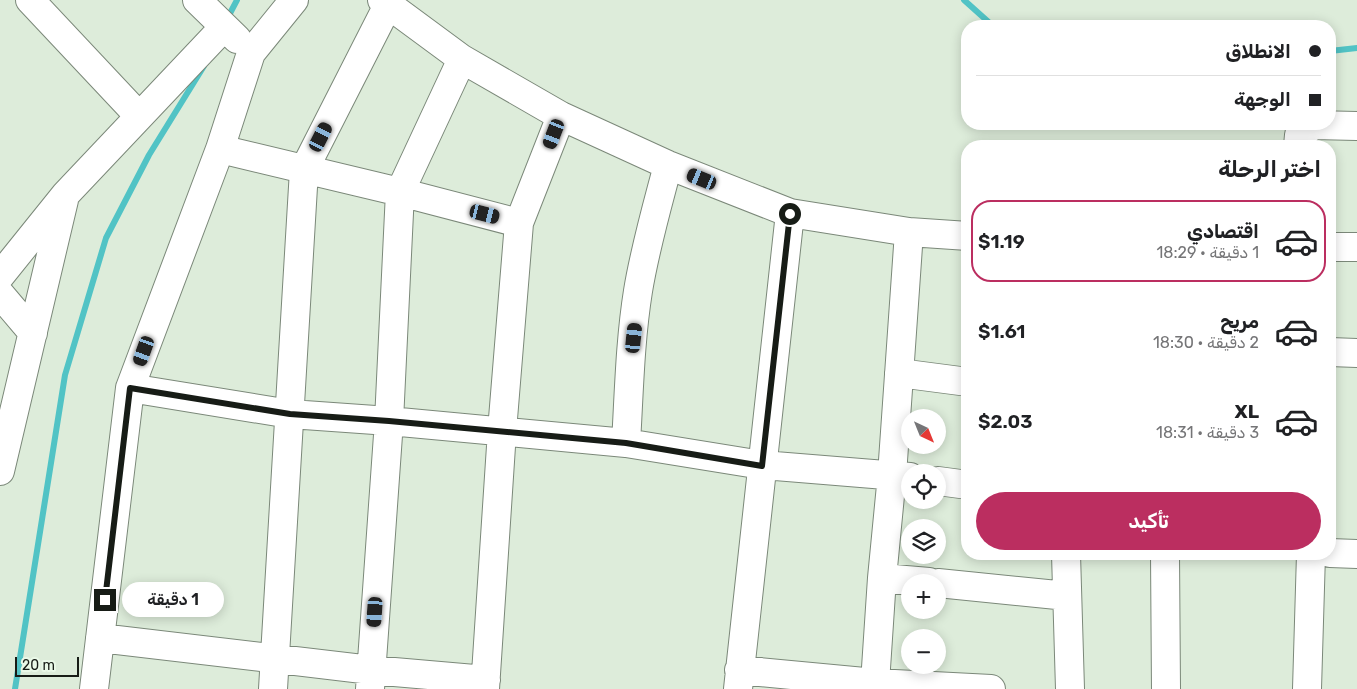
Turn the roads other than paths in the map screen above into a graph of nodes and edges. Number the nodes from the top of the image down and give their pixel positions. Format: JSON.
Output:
{"nodes":[{"id":1,"x":30,"y":0,"type":"edge"},
{"id":2,"x":294,"y":0,"type":"edge"},
{"id":3,"x":385,"y":2,"type":"edge"},
{"id":4,"x":223,"y":30,"type":"edge"},
{"id":5,"x":462,"y":59,"type":"junction"},
{"id":6,"x":139,"y":116,"type":"junction"},
{"id":7,"x":561,"y":116,"type":"junction"},
{"id":8,"x":1336,"y":126,"type":"edge"},
{"id":9,"x":1357,"y":126,"type":"edge"},
{"id":10,"x":1306,"y":130,"type":"edge"},
{"id":11,"x":1299,"y":140,"type":"edge"},
{"id":12,"x":220,"y":149,"type":"junction"},
{"id":13,"x":668,"y":165,"type":"junction"},
{"id":14,"x":304,"y":170,"type":"junction"},
{"id":15,"x":400,"y":192,"type":"junction"},
{"id":16,"x":66,"y":194,"type":"junction"},
{"id":17,"x":790,"y":214,"type":"junction"},
{"id":18,"x":519,"y":223,"type":"junction"},
{"id":19,"x":909,"y":232,"type":"junction"},
{"id":20,"x":961,"y":236,"type":"edge"},
{"id":21,"x":1336,"y":247,"type":"edge"},
{"id":22,"x":1357,"y":247,"type":"edge"},
{"id":23,"x":0,"y":276,"type":"edge"},
{"id":24,"x":0,"y":294,"type":"edge"},
{"id":25,"x":33,"y":333,"type":"junction"},
{"id":26,"x":1336,"y":352,"type":"edge"},
{"id":27,"x":1357,"y":353,"type":"edge"},
{"id":28,"x":899,"y":373,"type":"junction"},
{"id":29,"x":961,"y":381,"type":"edge"},
{"id":30,"x":130,"y":388,"type":"junction"},
{"id":31,"x":290,"y":414,"type":"junction"},
{"id":32,"x":389,"y":421,"type":"junction"},
{"id":33,"x":502,"y":431,"type":"junction"},
{"id":34,"x":626,"y":443,"type":"junction"},
{"id":35,"x":762,"y":466,"type":"junction"},
{"id":36,"x":0,"y":471,"type":"edge"},
{"id":37,"x":901,"y":476,"type":"edge"},
{"id":38,"x":946,"y":482,"type":"edge"},
{"id":39,"x":961,"y":484,"type":"edge"},
{"id":40,"x":1336,"y":553,"type":"edge"},
{"id":41,"x":1357,"y":554,"type":"edge"},
{"id":42,"x":1066,"y":560,"type":"edge"},
{"id":43,"x":1165,"y":560,"type":"edge"},
{"id":44,"x":1311,"y":560,"type":"edge"},
{"id":45,"x":882,"y":578,"type":"junction"},
{"id":46,"x":901,"y":580,"type":"edge"},
{"id":47,"x":946,"y":584,"type":"edge"},
{"id":48,"x":1067,"y":596,"type":"junction"},
{"id":49,"x":100,"y":638,"type":"junction"},
{"id":50,"x":275,"y":657,"type":"junction"},
{"id":51,"x":370,"y":679,"type":"edge"},
{"id":52,"x":738,"y":680,"type":"edge"},
{"id":53,"x":875,"y":683,"type":"junction"},
{"id":54,"x":485,"y":684,"type":"edge"},
{"id":55,"x":94,"y":689,"type":"edge"},
{"id":56,"x":273,"y":689,"type":"edge"},
{"id":57,"x":991,"y":689,"type":"edge"},
{"id":58,"x":1070,"y":689,"type":"edge"},
{"id":59,"x":1166,"y":689,"type":"edge"},
{"id":60,"x":1307,"y":689,"type":"edge"}],
"edges":[{"from":1,"to":6,"type":"street"},
{"from":2,"to":4,"type":"street"},
{"from":3,"to":5,"type":"street"},
{"from":3,"to":14,"type":"street"},
{"from":4,"to":6,"type":"street"},
{"from":4,"to":12,"type":"street"},
{"from":5,"to":7,"type":"street"},
{"from":5,"to":15,"type":"street"},
{"from":6,"to":16,"type":"street"},
{"from":7,"to":13,"type":"street"},
{"from":7,"to":18,"type":"street"},
{"from":8,"to":9,"type":"street"},
{"from":10,"to":11,"type":"street"},
{"from":12,"to":14,"type":"street"},
{"from":12,"to":30,"type":"street"},
{"from":13,"to":17,"type":"street"},
{"from":13,"to":34,"type":"street"},
{"from":14,"to":15,"type":"street"},
{"from":14,"to":31,"type":"street"},
{"from":15,"to":18,"type":"street"},
{"from":15,"to":32,"type":"street"},
{"from":16,"to":23,"type":"street"},
{"from":16,"to":25,"type":"street"},
{"from":17,"to":19,"type":"street"},
{"from":17,"to":35,"type":"street"},
{"from":18,"to":33,"type":"street"},
{"from":19,"to":20,"type":"street"},
{"from":19,"to":28,"type":"street"},
{"from":21,"to":22,"type":"street"},
{"from":24,"to":25,"type":"street"},
{"from":25,"to":36,"type":"street"},
{"from":26,"to":27,"type":"street"},
{"from":28,"to":29,"type":"street"},
{"from":28,"to":37,"type":"street"},
{"from":30,"to":31,"type":"street"},
{"from":30,"to":49,"type":"street"},
{"from":31,"to":32,"type":"street"},
{"from":31,"to":50,"type":"street"},
{"from":32,"to":33,"type":"street"},
{"from":32,"to":51,"type":"street"},
{"from":33,"to":34,"type":"street"},
{"from":33,"to":54,"type":"street"},
{"from":34,"to":35,"type":"street"},
{"from":35,"to":37,"type":"street"},
{"from":35,"to":52,"type":"street"},
{"from":37,"to":45,"type":"street"},
{"from":38,"to":39,"type":"street"},
{"from":40,"to":41,"type":"street"},
{"from":42,"to":48,"type":"street"},
{"from":43,"to":59,"type":"street"},
{"from":44,"to":60,"type":"street"},
{"from":45,"to":46,"type":"street"},
{"from":45,"to":53,"type":"street"},
{"from":47,"to":48,"type":"street"},
{"from":48,"to":58,"type":"street"},
{"from":49,"to":50,"type":"street"},
{"from":49,"to":55,"type":"street"},
{"from":50,"to":51,"type":"street"},
{"from":50,"to":56,"type":"street"},
{"from":51,"to":54,"type":"street"},
{"from":52,"to":53,"type":"street"},
{"from":53,"to":57,"type":"street"}]}
